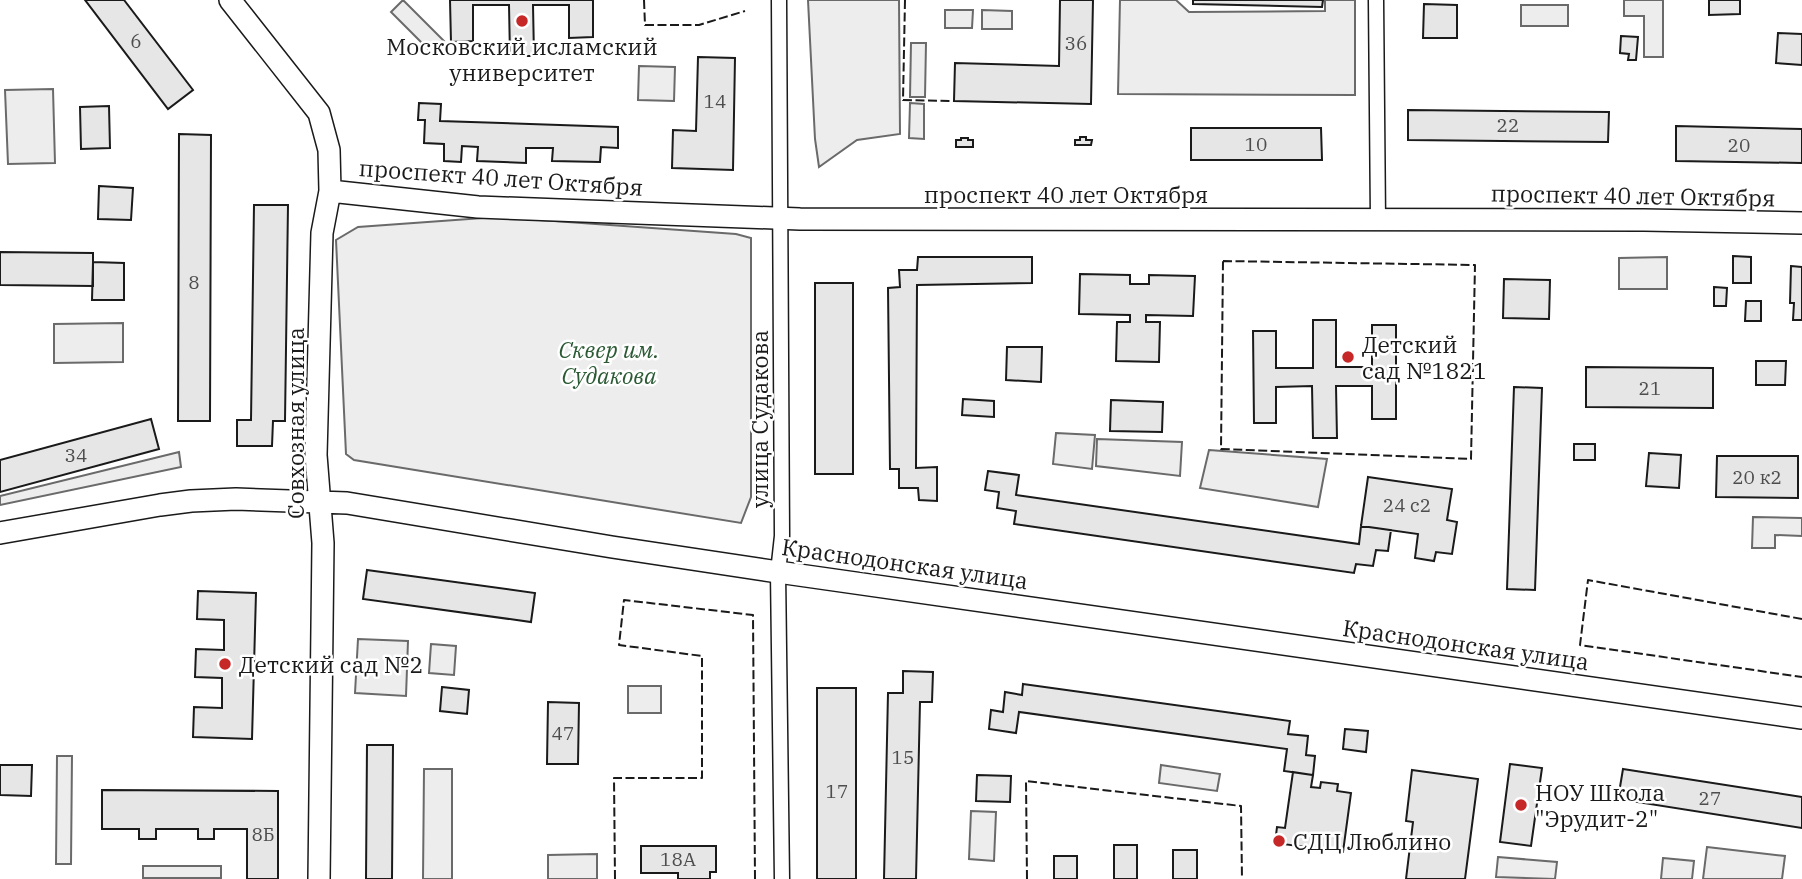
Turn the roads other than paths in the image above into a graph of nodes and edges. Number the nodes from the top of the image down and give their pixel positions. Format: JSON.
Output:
{"nodes":[{"id":1,"x":230,"y":0,"type":"edge"},
{"id":2,"x":779,"y":0,"type":"edge"},
{"id":3,"x":1376,"y":0,"type":"edge"},
{"id":4,"x":330,"y":191,"type":"junction"},
{"id":5,"x":779,"y":218,"type":"junction"},
{"id":6,"x":1378,"y":220,"type":"junction"},
{"id":7,"x":1802,"y":223,"type":"edge"},
{"id":8,"x":320,"y":503,"type":"junction"},
{"id":9,"x":0,"y":533,"type":"edge"},
{"id":10,"x":778,"y":572,"type":"junction"},
{"id":11,"x":1802,"y":718,"type":"edge"},
{"id":12,"x":319,"y":879,"type":"edge"},
{"id":13,"x":782,"y":879,"type":"edge"}],
"edges":[{"from":1,"to":4,"type":"street","name":"Совхозная улица"},
{"from":2,"to":5,"type":"street","name":"улица Судакова"},
{"from":3,"to":6,"type":"street"},
{"from":4,"to":5,"type":"street","name":"проспект 40 лет Октября"},
{"from":4,"to":8,"type":"street","name":"Совхозная улица"},
{"from":5,"to":6,"type":"street","name":"проспект 40 лет Октября"},
{"from":5,"to":10,"type":"street","name":"улица Судакова"},
{"from":6,"to":7,"type":"street","name":"проспект 40 лет Октября"},
{"from":8,"to":9,"type":"street","name":"Краснодонская улица"},
{"from":8,"to":10,"type":"street","name":"Краснодонская улица"},
{"from":8,"to":12,"type":"street","name":"Совхозная улица"},
{"from":10,"to":11,"type":"street","name":"Краснодонская улица"},
{"from":10,"to":13,"type":"street","name":"улица Судакова"}]}
